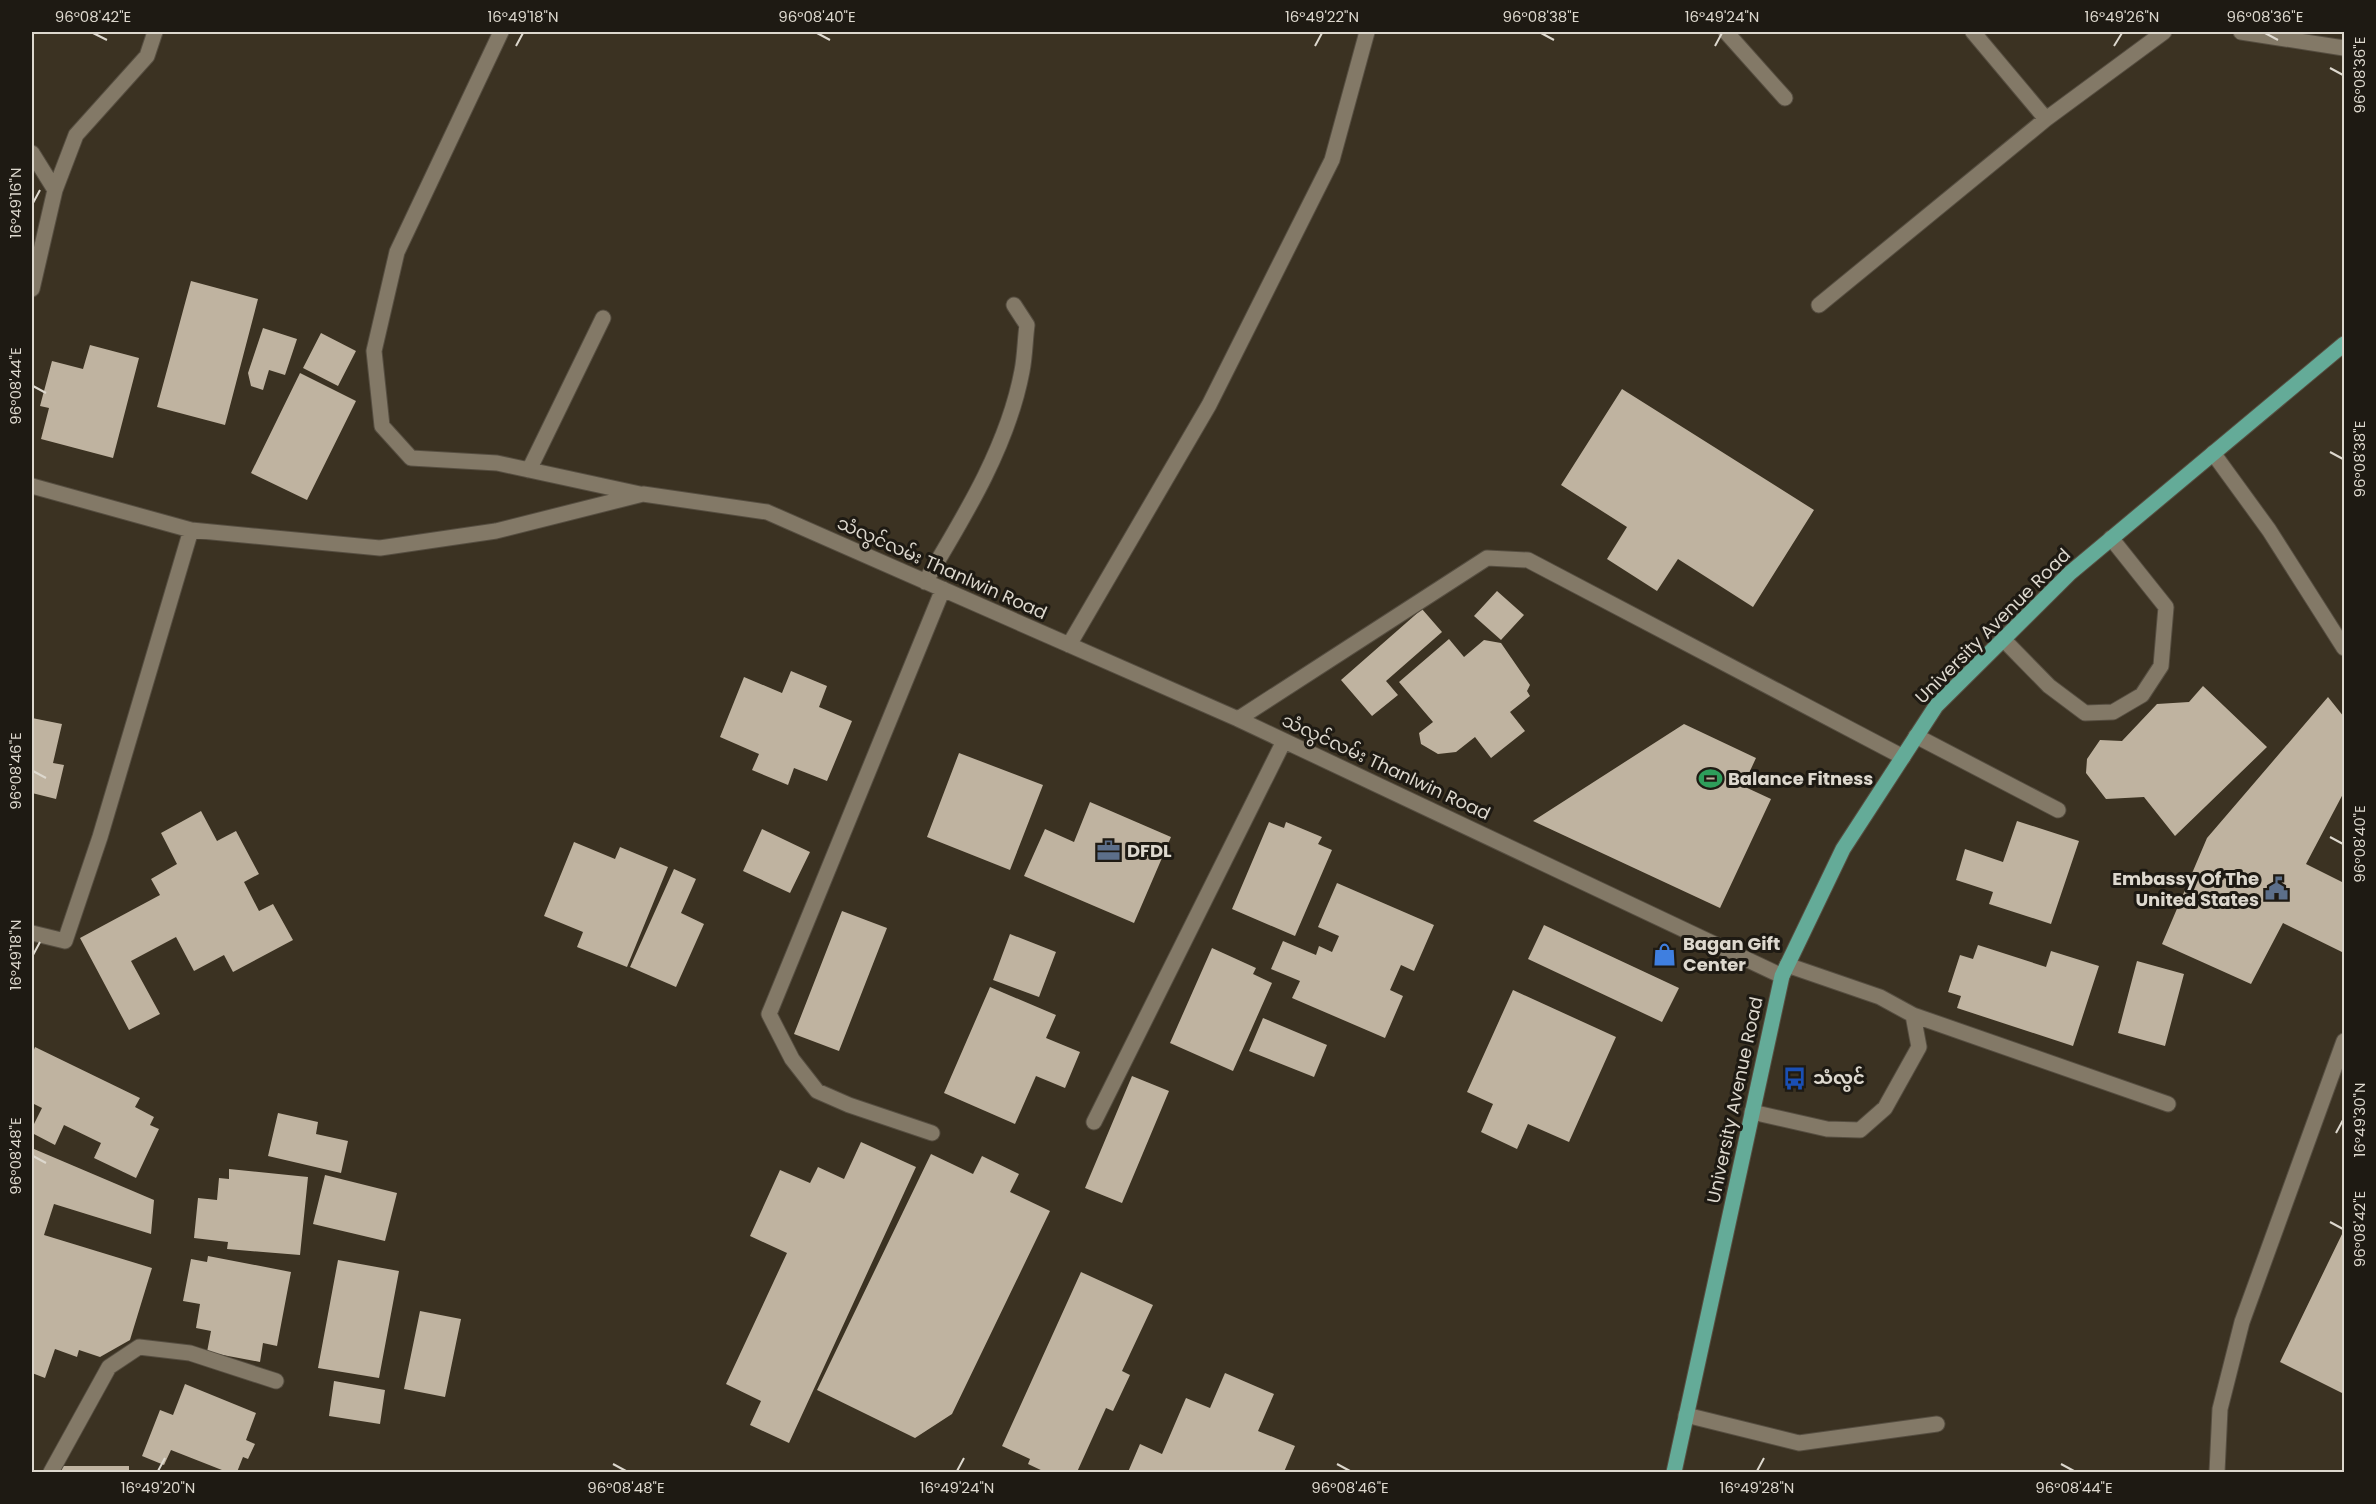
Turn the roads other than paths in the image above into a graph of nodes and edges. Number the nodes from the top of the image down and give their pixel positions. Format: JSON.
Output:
{"nodes":[{"id":1,"x":155,"y":32,"type":"edge"},
{"id":2,"x":501,"y":32,"type":"edge"},
{"id":3,"x":1366,"y":32,"type":"edge"},
{"id":4,"x":1726,"y":32,"type":"edge"},
{"id":5,"x":1973,"y":32,"type":"edge"},
{"id":6,"x":2164,"y":32,"type":"edge"},
{"id":7,"x":2241,"y":32,"type":"edge"},
{"id":8,"x":2344,"y":48,"type":"edge"},
{"id":9,"x":1785,"y":98,"type":"dead end"},
{"id":10,"x":2046,"y":119,"type":"junction"},
{"id":11,"x":32,"y":153,"type":"edge"},
{"id":12,"x":54,"y":190,"type":"junction"},
{"id":13,"x":32,"y":289,"type":"edge"},
{"id":14,"x":1014,"y":305,"type":"dead end"},
{"id":15,"x":1819,"y":305,"type":"dead end"},
{"id":16,"x":603,"y":318,"type":"dead end"},
{"id":17,"x":2344,"y":344,"type":"edge"},
{"id":18,"x":2213,"y":453,"type":"junction"},
{"id":19,"x":529,"y":470,"type":"junction"},
{"id":20,"x":32,"y":486,"type":"edge"},
{"id":21,"x":643,"y":495,"type":"junction"},
{"id":22,"x":191,"y":530,"type":"junction"},
{"id":23,"x":2111,"y":538,"type":"junction"},
{"id":24,"x":926,"y":582,"type":"junction"},
{"id":25,"x":943,"y":590,"type":"junction"},
{"id":26,"x":2003,"y":639,"type":"junction"},
{"id":27,"x":1069,"y":645,"type":"junction"},
{"id":28,"x":2344,"y":648,"type":"edge"},
{"id":29,"x":1238,"y":719,"type":"junction"},
{"id":30,"x":1916,"y":736,"type":"junction"},
{"id":31,"x":1284,"y":741,"type":"junction"},
{"id":32,"x":1903,"y":757,"type":"junction"},
{"id":33,"x":2058,"y":810,"type":"dead end"},
{"id":34,"x":32,"y":933,"type":"edge"},
{"id":35,"x":1784,"y":970,"type":"junction"},
{"id":36,"x":1913,"y":1015,"type":"junction"},
{"id":37,"x":2344,"y":1041,"type":"edge"},
{"id":38,"x":2168,"y":1104,"type":"dead end"},
{"id":39,"x":1752,"y":1112,"type":"junction"},
{"id":40,"x":1094,"y":1122,"type":"dead end"},
{"id":41,"x":932,"y":1133,"type":"dead end"},
{"id":42,"x":276,"y":1381,"type":"dead end"},
{"id":43,"x":1686,"y":1415,"type":"junction"},
{"id":44,"x":1937,"y":1424,"type":"dead end"},
{"id":45,"x":51,"y":1473,"type":"edge"},
{"id":46,"x":1674,"y":1473,"type":"edge"},
{"id":47,"x":2217,"y":1473,"type":"edge"}],
"edges":[{"from":1,"to":12,"type":"street"},
{"from":2,"to":19,"type":"street"},
{"from":3,"to":27,"type":"street"},
{"from":4,"to":9,"type":"street"},
{"from":5,"to":10,"type":"street"},
{"from":6,"to":10,"type":"street"},
{"from":7,"to":8,"type":"street"},
{"from":10,"to":15,"type":"street"},
{"from":11,"to":12,"type":"street"},
{"from":12,"to":13,"type":"street"},
{"from":14,"to":24,"type":"street"},
{"from":16,"to":19,"type":"street"},
{"from":17,"to":18,"type":"main road","name":"University Avenue Road"},
{"from":18,"to":23,"type":"main road","name":"University Avenue Road"},
{"from":18,"to":28,"type":"street"},
{"from":19,"to":21,"type":"street"},
{"from":20,"to":22,"type":"street","name":"သံလွင်လမ်း Thanlwin Road"},
{"from":21,"to":22,"type":"street","name":"သံလွင်လမ်း Thanlwin Road"},
{"from":21,"to":24,"type":"street","name":"သံလွင်လမ်း Thanlwin Road"},
{"from":22,"to":34,"type":"street"},
{"from":23,"to":26,"type":"main road","name":"University Avenue Road"},
{"from":23,"to":26,"type":"street"},
{"from":24,"to":25,"type":"street","name":"သံလွင်လမ်း Thanlwin Road"},
{"from":25,"to":27,"type":"street","name":"သံလွင်လမ်း Thanlwin Road"},
{"from":25,"to":41,"type":"street"},
{"from":26,"to":30,"type":"main road","name":"University Avenue Road"},
{"from":27,"to":29,"type":"street","name":"သံလွင်လမ်း Thanlwin Road"},
{"from":29,"to":31,"type":"street","name":"သံလွင်လမ်း Thanlwin Road"},
{"from":29,"to":32,"type":"street"},
{"from":30,"to":32,"type":"main road","name":"University Avenue Road"},
{"from":30,"to":33,"type":"street"},
{"from":31,"to":35,"type":"street","name":"သံလွင်လမ်း Thanlwin Road"},
{"from":31,"to":40,"type":"street"},
{"from":32,"to":35,"type":"main road","name":"University Avenue Road"},
{"from":35,"to":36,"type":"street","name":"သံလွင်လမ်း Thanlwin Road"},
{"from":35,"to":39,"type":"main road","name":"University Avenue Road"},
{"from":36,"to":38,"type":"street","name":"သံလွင်လမ်း Thanlwin Road"},
{"from":36,"to":39,"type":"street"},
{"from":37,"to":47,"type":"street"},
{"from":39,"to":43,"type":"main road","name":"University Avenue Road"},
{"from":42,"to":45,"type":"street"},
{"from":43,"to":44,"type":"street"},
{"from":43,"to":46,"type":"main road","name":"University Avenue Road"}]}
